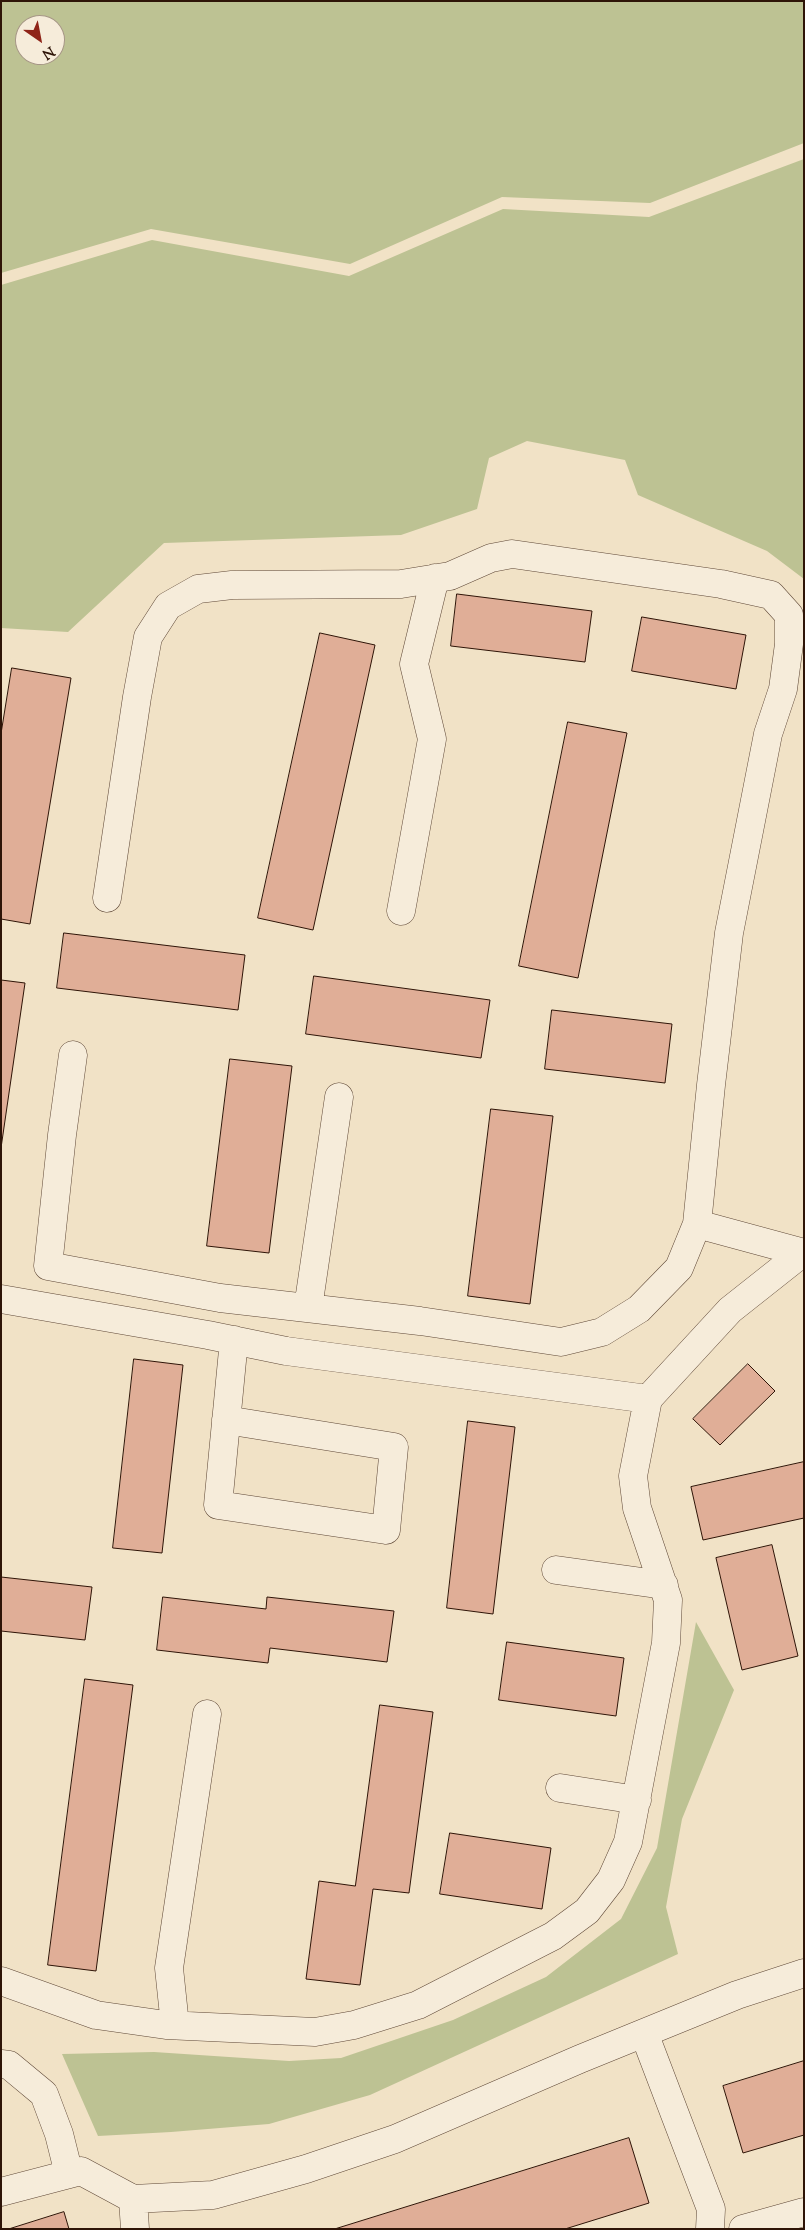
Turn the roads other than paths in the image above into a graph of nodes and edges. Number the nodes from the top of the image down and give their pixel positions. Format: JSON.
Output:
{"nodes":[{"id":1,"x":435,"y":578,"type":"junction"},
{"id":2,"x":107,"y":898,"type":"dead end"},
{"id":3,"x":401,"y":911,"type":"dead end"},
{"id":4,"x":73,"y":1055,"type":"dead end"},
{"id":5,"x":340,"y":1097,"type":"dead end"},
{"id":6,"x":697,"y":1224,"type":"junction"},
{"id":7,"x":803,"y":1253,"type":"edge"},
{"id":8,"x":1,"y":1299,"type":"edge"},
{"id":9,"x":308,"y":1308,"type":"junction"},
{"id":10,"x":234,"y":1340,"type":"junction"},
{"id":11,"x":648,"y":1399,"type":"junction"},
{"id":12,"x":226,"y":1420,"type":"junction"},
{"id":13,"x":556,"y":1570,"type":"dead end"},
{"id":14,"x":664,"y":1585,"type":"junction"},
{"id":15,"x":207,"y":1714,"type":"dead end"},
{"id":16,"x":560,"y":1788,"type":"dead end"},
{"id":17,"x":637,"y":1800,"type":"junction"},
{"id":18,"x":804,"y":1973,"type":"edge"},
{"id":19,"x":1,"y":1981,"type":"edge"},
{"id":20,"x":175,"y":2026,"type":"junction"},
{"id":21,"x":644,"y":2033,"type":"junction"},
{"id":22,"x":1,"y":2064,"type":"edge"},
{"id":23,"x":70,"y":2174,"type":"junction"},
{"id":24,"x":1,"y":2192,"type":"edge"},
{"id":25,"x":133,"y":2199,"type":"junction"},
{"id":26,"x":804,"y":2212,"type":"edge"},
{"id":27,"x":135,"y":2229,"type":"edge"},
{"id":28,"x":710,"y":2229,"type":"edge"},
{"id":29,"x":743,"y":2229,"type":"edge"}],
"edges":[{"from":1,"to":2,"type":"street"},
{"from":1,"to":3,"type":"street"},
{"from":1,"to":6,"type":"street"},
{"from":4,"to":9,"type":"street"},
{"from":5,"to":9,"type":"street"},
{"from":6,"to":7,"type":"street"},
{"from":6,"to":9,"type":"street"},
{"from":7,"to":11,"type":"street"},
{"from":8,"to":10,"type":"street"},
{"from":10,"to":11,"type":"street"},
{"from":10,"to":12,"type":"street"},
{"from":11,"to":14,"type":"street"},
{"from":12,"to":12,"type":"street"},
{"from":13,"to":14,"type":"street"},
{"from":14,"to":17,"type":"street"},
{"from":15,"to":20,"type":"street"},
{"from":16,"to":17,"type":"street"},
{"from":17,"to":20,"type":"street"},
{"from":18,"to":21,"type":"street"},
{"from":19,"to":20,"type":"street"},
{"from":21,"to":25,"type":"street"},
{"from":21,"to":28,"type":"street"},
{"from":22,"to":23,"type":"street"},
{"from":23,"to":24,"type":"street"},
{"from":23,"to":25,"type":"street"},
{"from":25,"to":27,"type":"street"},
{"from":26,"to":29,"type":"street"}]}
